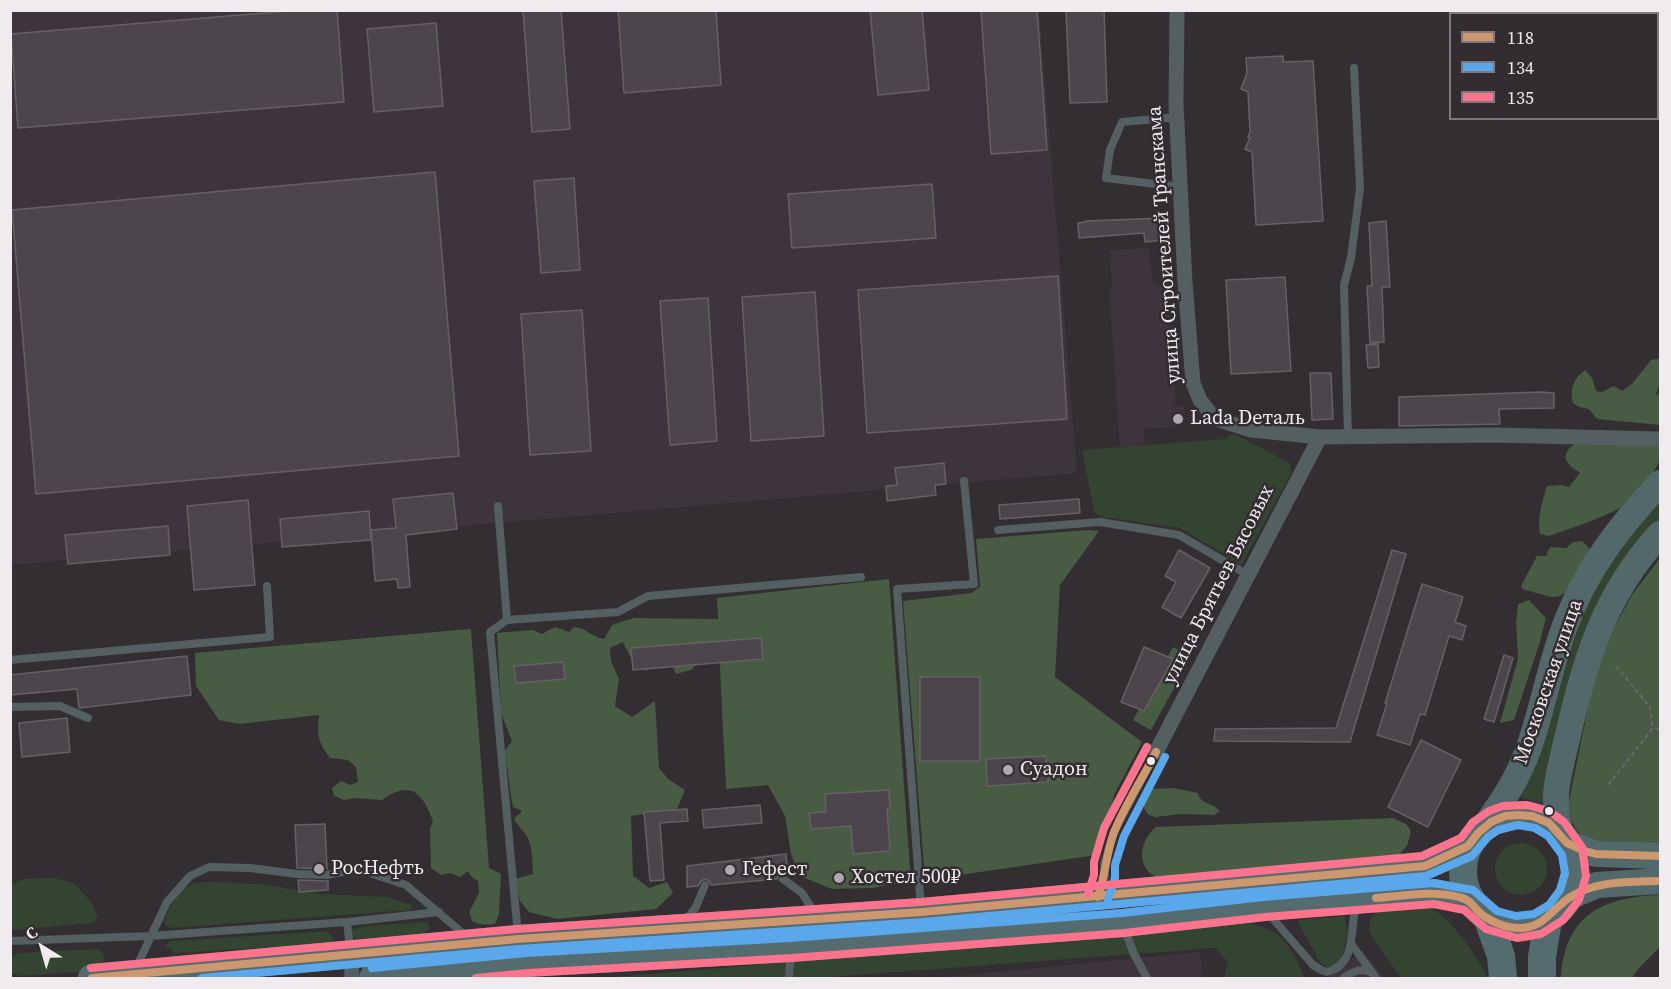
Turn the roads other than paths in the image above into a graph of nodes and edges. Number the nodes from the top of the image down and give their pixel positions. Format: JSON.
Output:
{"nodes":[{"id":1,"x":1177,"y":10,"type":"edge"},
{"id":2,"x":1354,"y":68,"type":"dead end"},
{"id":3,"x":1177,"y":117,"type":"junction"},
{"id":4,"x":1180,"y":187,"type":"junction"},
{"id":5,"x":1348,"y":436,"type":"junction"},
{"id":6,"x":1320,"y":437,"type":"junction"},
{"id":7,"x":1660,"y":439,"type":"edge"},
{"id":8,"x":964,"y":481,"type":"dead end"},
{"id":9,"x":1660,"y":483,"type":"edge"},
{"id":10,"x":498,"y":506,"type":"dead end"},
{"id":11,"x":998,"y":530,"type":"dead end"},
{"id":12,"x":1660,"y":534,"type":"edge"},
{"id":13,"x":1248,"y":575,"type":"junction"},
{"id":14,"x":861,"y":578,"type":"dead end"},
{"id":15,"x":267,"y":586,"type":"dead end"},
{"id":16,"x":507,"y":620,"type":"junction"},
{"id":17,"x":10,"y":660,"type":"edge"},
{"id":18,"x":10,"y":707,"type":"edge"},
{"id":19,"x":88,"y":718,"type":"dead end"},
{"id":20,"x":1156,"y":752,"type":"joint"},
{"id":21,"x":1477,"y":836,"type":"junction"},
{"id":22,"x":1564,"y":838,"type":"junction"},
{"id":23,"x":1660,"y":856,"type":"edge"},
{"id":24,"x":783,"y":879,"type":"dead end"},
{"id":25,"x":1660,"y":881,"type":"edge"},
{"id":26,"x":705,"y":885,"type":"dead end"},
{"id":27,"x":1098,"y":897,"type":"junction"},
{"id":28,"x":1569,"y":897,"type":"junction"},
{"id":29,"x":1358,"y":900,"type":"junction"},
{"id":30,"x":1264,"y":907,"type":"junction"},
{"id":31,"x":1478,"y":909,"type":"junction"},
{"id":32,"x":439,"y":912,"type":"junction"},
{"id":33,"x":922,"y":912,"type":"junction"},
{"id":34,"x":820,"y":920,"type":"junction"},
{"id":35,"x":1548,"y":920,"type":"junction"},
{"id":36,"x":347,"y":922,"type":"junction"},
{"id":37,"x":1123,"y":923,"type":"junction"},
{"id":38,"x":681,"y":928,"type":"junction"},
{"id":39,"x":150,"y":936,"type":"junction"},
{"id":40,"x":518,"y":939,"type":"junction"},
{"id":41,"x":10,"y":941,"type":"edge"},
{"id":42,"x":474,"y":943,"type":"junction"},
{"id":43,"x":1352,"y":945,"type":"junction"},
{"id":44,"x":791,"y":948,"type":"junction"},
{"id":45,"x":352,"y":967,"type":"edge"},
{"id":46,"x":1321,"y":970,"type":"junction"},
{"id":47,"x":134,"y":974,"type":"junction"},
{"id":48,"x":1375,"y":976,"type":"edge"},
{"id":49,"x":93,"y":978,"type":"edge"},
{"id":50,"x":373,"y":978,"type":"edge"},
{"id":51,"x":789,"y":978,"type":"edge"},
{"id":52,"x":1147,"y":978,"type":"edge"},
{"id":53,"x":1328,"y":978,"type":"edge"},
{"id":54,"x":1344,"y":978,"type":"edge"},
{"id":55,"x":1503,"y":978,"type":"edge"},
{"id":56,"x":1542,"y":978,"type":"edge"}],
"edges":[{"from":1,"to":3,"type":"street","name":"улица Строителей Транскама"},
{"from":2,"to":5,"type":"lane"},
{"from":3,"to":4,"type":"street","name":"улица Строителей Транскама"},
{"from":3,"to":4,"type":"lane"},
{"from":4,"to":6,"type":"street","name":"улица Строителей Транскама"},
{"from":5,"to":6,"type":"street","name":"улица Строителей Транскама"},
{"from":5,"to":7,"type":"street","name":"улица Строителей Транскама"},
{"from":6,"to":13,"type":"street","name":"улица Брятьев Бясовых"},
{"from":8,"to":33,"type":"lane"},
{"from":9,"to":21,"type":"main road","name":"Московская улица"},
{"from":10,"to":16,"type":"lane"},
{"from":11,"to":13,"type":"lane"},
{"from":12,"to":22,"type":"main road","name":"Московская улица"},
{"from":13,"to":20,"type":"street","name":"улица Брятьев Бясовых"},
{"from":14,"to":16,"type":"lane"},
{"from":15,"to":17,"type":"lane"},
{"from":16,"to":40,"type":"lane"},
{"from":18,"to":19,"type":"lane"},
{"from":20,"to":27,"type":"lane"},
{"from":21,"to":22,"type":"highway"},
{"from":21,"to":27,"type":"highway"},
{"from":21,"to":31,"type":"highway"},
{"from":22,"to":23,"type":"main road"},
{"from":22,"to":28,"type":"highway"},
{"from":24,"to":34,"type":"lane"},
{"from":25,"to":28,"type":"main road"},
{"from":26,"to":38,"type":"lane"},
{"from":27,"to":33,"type":"highway"},
{"from":28,"to":35,"type":"highway"},
{"from":29,"to":30,"type":"highway"},
{"from":29,"to":31,"type":"highway"},
{"from":29,"to":43,"type":"lane"},
{"from":30,"to":37,"type":"highway"},
{"from":30,"to":46,"type":"lane"},
{"from":31,"to":35,"type":"highway"},
{"from":31,"to":55,"type":"highway"},
{"from":32,"to":36,"type":"lane"},
{"from":32,"to":39,"type":"lane"},
{"from":32,"to":42,"type":"lane"},
{"from":33,"to":34,"type":"highway"},
{"from":34,"to":38,"type":"highway"},
{"from":35,"to":56,"type":"highway"},
{"from":36,"to":39,"type":"lane"},
{"from":36,"to":45,"type":"lane"},
{"from":37,"to":44,"type":"highway"},
{"from":37,"to":52,"type":"lane"},
{"from":38,"to":40,"type":"highway"},
{"from":39,"to":41,"type":"lane"},
{"from":39,"to":47,"type":"lane"},
{"from":40,"to":42,"type":"highway"},
{"from":42,"to":45,"type":"highway"},
{"from":43,"to":46,"type":"lane"},
{"from":43,"to":48,"type":"lane"},
{"from":44,"to":50,"type":"highway"},
{"from":44,"to":51,"type":"lane"},
{"from":45,"to":47,"type":"highway"},
{"from":46,"to":53,"type":"lane"},
{"from":47,"to":49,"type":"highway"},
{"from":48,"to":54,"type":"lane"}]}
